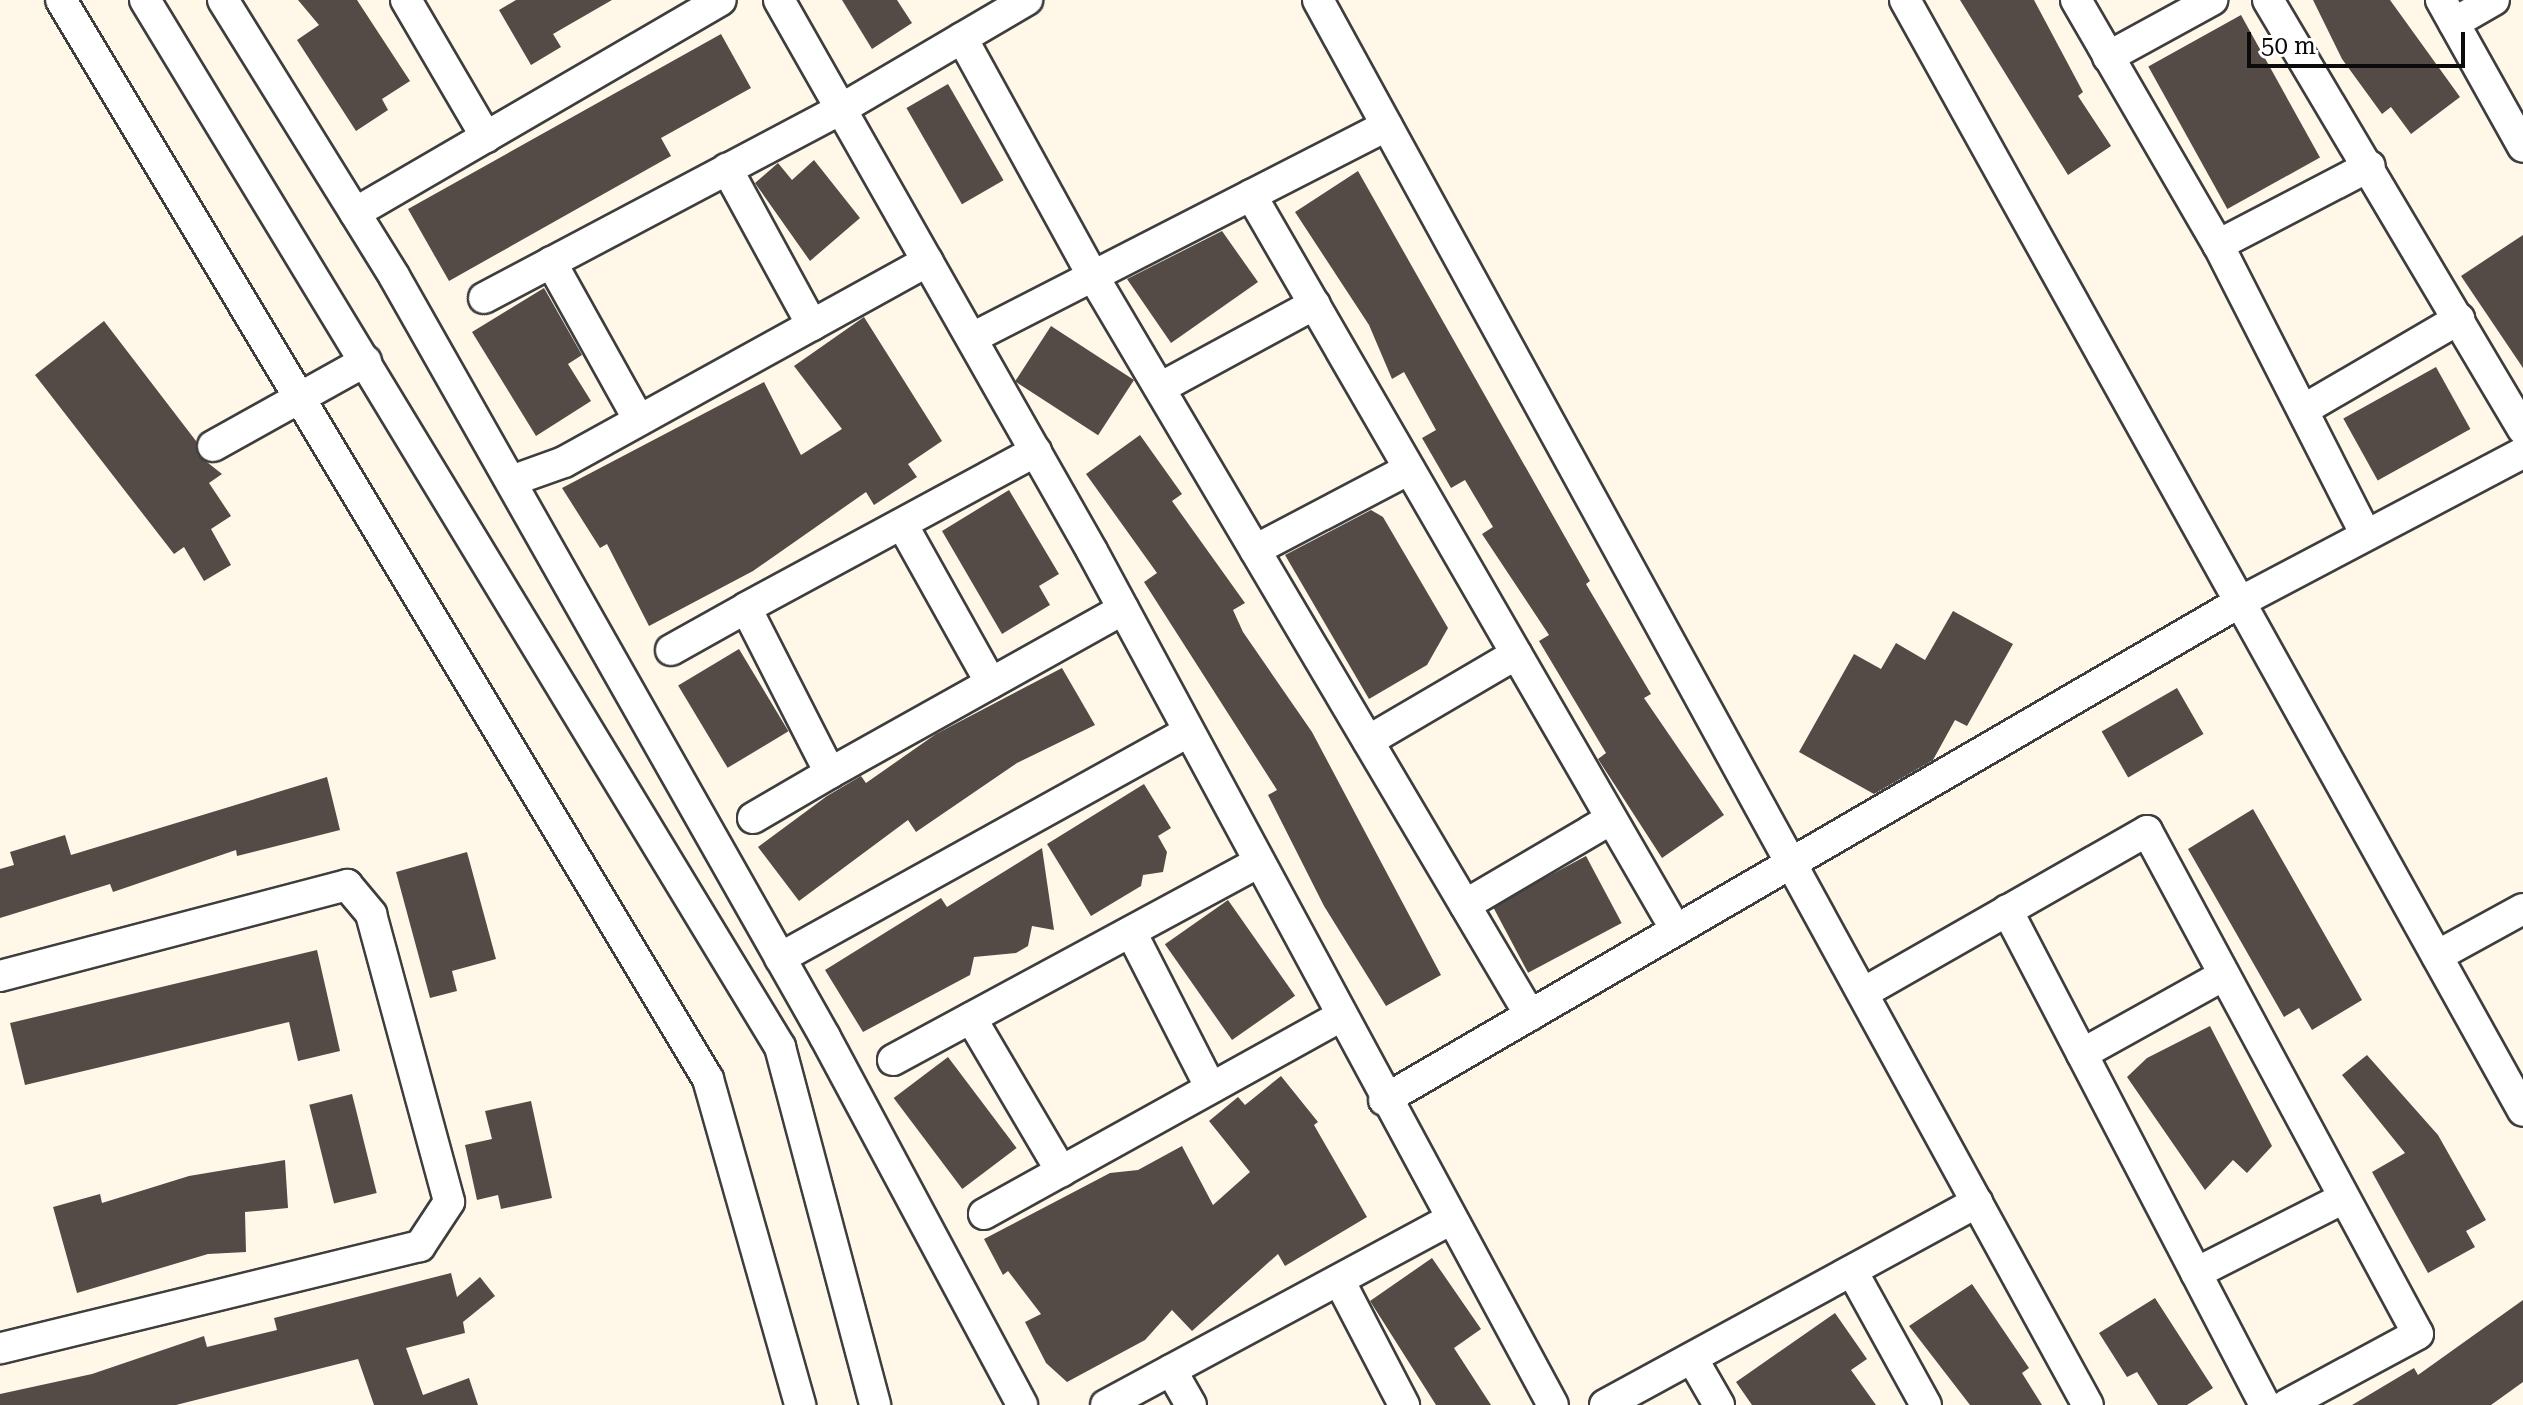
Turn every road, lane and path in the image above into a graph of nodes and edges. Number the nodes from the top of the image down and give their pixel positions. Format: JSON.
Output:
{"nodes":[{"id":1,"x":61,"y":0,"type":"edge"},
{"id":2,"x":145,"y":0,"type":"edge"},
{"id":3,"x":223,"y":0,"type":"edge"},
{"id":4,"x":721,"y":0,"type":"edge"},
{"id":5,"x":779,"y":0,"type":"edge"},
{"id":6,"x":1027,"y":0,"type":"edge"},
{"id":7,"x":1318,"y":0,"type":"edge"},
{"id":8,"x":1905,"y":0,"type":"edge"},
{"id":9,"x":2076,"y":0,"type":"edge"},
{"id":10,"x":2212,"y":0,"type":"edge"},
{"id":11,"x":2268,"y":0,"type":"edge"},
{"id":12,"x":2494,"y":0,"type":"edge"},
{"id":13,"x":413,"y":2,"type":"edge"},
{"id":14,"x":2447,"y":11,"type":"edge"},
{"id":15,"x":962,"y":38,"type":"junction"},
{"id":16,"x":2108,"y":57,"type":"junction"},
{"id":17,"x":841,"y":109,"type":"junction"},
{"id":18,"x":1387,"y":126,"type":"junction"},
{"id":19,"x":486,"y":137,"type":"junction"},
{"id":20,"x":2523,"y":146,"type":"edge"},
{"id":21,"x":2370,"y":166,"type":"junction"},
{"id":22,"x":727,"y":169,"type":"junction"},
{"id":23,"x":1251,"y":195,"type":"junction"},
{"id":24,"x":355,"y":213,"type":"junction"},
{"id":25,"x":913,"y":235,"type":"junction"},
{"id":26,"x":2218,"y":245,"type":"junction"},
{"id":27,"x":928,"y":261,"type":"junction"},
{"id":28,"x":551,"y":262,"type":"junction"},
{"id":29,"x":1093,"y":276,"type":"junction"},
{"id":30,"x":884,"y":285,"type":"junction"},
{"id":31,"x":484,"y":298,"type":"dead end"},
{"id":32,"x":1315,"y":304,"type":"junction"},
{"id":33,"x":2459,"y":319,"type":"junction"},
{"id":34,"x":812,"y":325,"type":"junction"},
{"id":35,"x":972,"y":338,"type":"junction"},
{"id":36,"x":366,"y":361,"type":"junction"},
{"id":37,"x":1160,"y":388,"type":"junction"},
{"id":38,"x":301,"y":397,"type":"junction"},
{"id":39,"x":2303,"y":410,"type":"junction"},
{"id":40,"x":639,"y":420,"type":"junction"},
{"id":41,"x":2523,"y":429,"type":"edge"},
{"id":42,"x":213,"y":446,"type":"dead end"},
{"id":43,"x":1036,"y":451,"type":"junction"},
{"id":44,"x":2523,"y":453,"type":"edge"},
{"id":45,"x":1409,"y":469,"type":"junction"},
{"id":46,"x":511,"y":481,"type":"junction"},
{"id":47,"x":902,"y":524,"type":"junction"},
{"id":48,"x":2366,"y":535,"type":"junction"},
{"id":49,"x":1255,"y":550,"type":"junction"},
{"id":50,"x":2240,"y":602,"type":"junction"},
{"id":51,"x":746,"y":608,"type":"junction"},
{"id":52,"x":1123,"y":609,"type":"junction"},
{"id":53,"x":671,"y":650,"type":"dead end"},
{"id":54,"x":1516,"y":654,"type":"junction"},
{"id":55,"x":991,"y":683,"type":"junction"},
{"id":56,"x":1188,"y":732,"type":"junction"},
{"id":57,"x":1368,"y":741,"type":"junction"},
{"id":58,"x":830,"y":773,"type":"junction"},
{"id":59,"x":753,"y":818,"type":"dead end"},
{"id":60,"x":1611,"y":819,"type":"junction"},
{"id":61,"x":1792,"y":862,"type":"junction"},
{"id":62,"x":1258,"y":863,"type":"junction"},
{"id":63,"x":1465,"y":905,"type":"junction"},
{"id":64,"x":2523,"y":909,"type":"edge"},
{"id":65,"x":2007,"y":910,"type":"junction"},
{"id":66,"x":1676,"y":930,"type":"junction"},
{"id":67,"x":1131,"y":932,"type":"junction"},
{"id":68,"x":2437,"y":956,"type":"junction"},
{"id":69,"x":780,"y":958,"type":"junction"},
{"id":70,"x":2224,"y":975,"type":"junction"},
{"id":71,"x":0,"y":976,"type":"edge"},
{"id":72,"x":1863,"y":993,"type":"junction"},
{"id":73,"x":1530,"y":1015,"type":"junction"},
{"id":74,"x":1339,"y":1017,"type":"junction"},
{"id":75,"x":971,"y":1018,"type":"junction"},
{"id":76,"x":2082,"y":1054,"type":"junction"},
{"id":77,"x":893,"y":1060,"type":"dead end"},
{"id":78,"x":1211,"y":1088,"type":"junction"},
{"id":79,"x":1384,"y":1100,"type":"junction"},
{"id":80,"x":2523,"y":1111,"type":"edge"},
{"id":81,"x":1061,"y":1171,"type":"junction"},
{"id":82,"x":2344,"y":1198,"type":"junction"},
{"id":83,"x":1977,"y":1202,"type":"junction"},
{"id":84,"x":984,"y":1214,"type":"dead end"},
{"id":85,"x":1450,"y":1220,"type":"junction"},
{"id":86,"x":1852,"y":1271,"type":"junction"},
{"id":87,"x":2196,"y":1273,"type":"junction"},
{"id":88,"x":1339,"y":1280,"type":"junction"},
{"id":89,"x":0,"y":1348,"type":"edge"},
{"id":90,"x":1692,"y":1358,"type":"junction"},
{"id":91,"x":1171,"y":1370,"type":"junction"},
{"id":92,"x":800,"y":1405,"type":"edge"},
{"id":93,"x":875,"y":1405,"type":"edge"},
{"id":94,"x":1022,"y":1405,"type":"edge"},
{"id":95,"x":1106,"y":1405,"type":"edge"},
{"id":96,"x":1191,"y":1405,"type":"edge"},
{"id":97,"x":1404,"y":1405,"type":"edge"},
{"id":98,"x":1553,"y":1405,"type":"edge"},
{"id":99,"x":1605,"y":1405,"type":"edge"},
{"id":100,"x":1719,"y":1405,"type":"edge"},
{"id":101,"x":1926,"y":1405,"type":"edge"},
{"id":102,"x":2088,"y":1405,"type":"edge"},
{"id":103,"x":2265,"y":1405,"type":"edge"},
{"id":104,"x":2286,"y":1405,"type":"edge"}],
"edges":[{"from":1,"to":38,"type":"street"},
{"from":2,"to":36,"type":"street"},
{"from":3,"to":24,"type":"street"},
{"from":4,"to":19,"type":"street"},
{"from":5,"to":17,"type":"street"},
{"from":6,"to":15,"type":"street"},
{"from":7,"to":18,"type":"street"},
{"from":8,"to":50,"type":"street"},
{"from":9,"to":16,"type":"street"},
{"from":10,"to":16,"type":"street"},
{"from":11,"to":21,"type":"street"},
{"from":12,"to":14,"type":"street"},
{"from":13,"to":19,"type":"street"},
{"from":14,"to":20,"type":"street"},
{"from":15,"to":17,"type":"street"},
{"from":15,"to":29,"type":"street"},
{"from":16,"to":26,"type":"street"},
{"from":17,"to":22,"type":"street"},
{"from":17,"to":25,"type":"street"},
{"from":18,"to":23,"type":"street"},
{"from":18,"to":61,"type":"street"},
{"from":19,"to":24,"type":"street"},
{"from":21,"to":26,"type":"street"},
{"from":21,"to":33,"type":"street"},
{"from":22,"to":28,"type":"street"},
{"from":22,"to":34,"type":"street"},
{"from":23,"to":29,"type":"street"},
{"from":23,"to":32,"type":"street"},
{"from":24,"to":46,"type":"street"},
{"from":25,"to":27,"type":"street"},
{"from":25,"to":30,"type":"street"},
{"from":26,"to":39,"type":"street"},
{"from":27,"to":30,"type":"street"},
{"from":27,"to":35,"type":"street"},
{"from":28,"to":31,"type":"street"},
{"from":28,"to":40,"type":"street"},
{"from":29,"to":35,"type":"street"},
{"from":29,"to":37,"type":"street"},
{"from":30,"to":34,"type":"street"},
{"from":32,"to":37,"type":"street"},
{"from":32,"to":45,"type":"street"},
{"from":33,"to":39,"type":"street"},
{"from":33,"to":41,"type":"street"},
{"from":34,"to":40,"type":"street"},
{"from":35,"to":43,"type":"street"},
{"from":36,"to":38,"type":"street"},
{"from":36,"to":93,"type":"street"},
{"from":37,"to":49,"type":"street"},
{"from":38,"to":42,"type":"street"},
{"from":38,"to":92,"type":"street"},
{"from":39,"to":48,"type":"street"},
{"from":40,"to":46,"type":"street"},
{"from":43,"to":47,"type":"street"},
{"from":43,"to":52,"type":"street"},
{"from":44,"to":48,"type":"street"},
{"from":45,"to":49,"type":"street"},
{"from":45,"to":54,"type":"street"},
{"from":46,"to":69,"type":"street"},
{"from":47,"to":51,"type":"street"},
{"from":47,"to":55,"type":"street"},
{"from":48,"to":50,"type":"street"},
{"from":49,"to":57,"type":"street"},
{"from":50,"to":61,"type":"street"},
{"from":50,"to":68,"type":"street"},
{"from":51,"to":53,"type":"street"},
{"from":51,"to":58,"type":"street"},
{"from":52,"to":55,"type":"street"},
{"from":52,"to":56,"type":"street"},
{"from":54,"to":57,"type":"street"},
{"from":54,"to":60,"type":"street"},
{"from":55,"to":58,"type":"street"},
{"from":56,"to":62,"type":"street"},
{"from":56,"to":69,"type":"street"},
{"from":57,"to":63,"type":"street"},
{"from":58,"to":59,"type":"street"},
{"from":60,"to":63,"type":"street"},
{"from":60,"to":66,"type":"street"},
{"from":61,"to":66,"type":"street"},
{"from":61,"to":72,"type":"street"},
{"from":62,"to":67,"type":"street"},
{"from":62,"to":74,"type":"street"},
{"from":63,"to":73,"type":"street"},
{"from":64,"to":68,"type":"street"},
{"from":65,"to":70,"type":"street"},
{"from":65,"to":72,"type":"street"},
{"from":65,"to":76,"type":"street"},
{"from":66,"to":73,"type":"street"},
{"from":67,"to":75,"type":"street"},
{"from":67,"to":78,"type":"street"},
{"from":68,"to":80,"type":"street"},
{"from":69,"to":94,"type":"street"},
{"from":70,"to":76,"type":"street"},
{"from":70,"to":82,"type":"street"},
{"from":71,"to":89,"type":"street"},
{"from":72,"to":83,"type":"street"},
{"from":73,"to":79,"type":"street"},
{"from":74,"to":78,"type":"street"},
{"from":74,"to":79,"type":"street"},
{"from":75,"to":77,"type":"street"},
{"from":75,"to":81,"type":"street"},
{"from":76,"to":87,"type":"street"},
{"from":78,"to":81,"type":"street"},
{"from":79,"to":85,"type":"street"},
{"from":81,"to":84,"type":"street"},
{"from":82,"to":87,"type":"street"},
{"from":82,"to":104,"type":"street"},
{"from":83,"to":86,"type":"street"},
{"from":83,"to":102,"type":"street"},
{"from":85,"to":88,"type":"street"},
{"from":85,"to":98,"type":"street"},
{"from":86,"to":90,"type":"street"},
{"from":86,"to":101,"type":"street"},
{"from":87,"to":103,"type":"street"},
{"from":88,"to":91,"type":"street"},
{"from":88,"to":97,"type":"street"},
{"from":90,"to":99,"type":"street"},
{"from":90,"to":100,"type":"street"},
{"from":91,"to":95,"type":"street"},
{"from":91,"to":96,"type":"street"}]}
